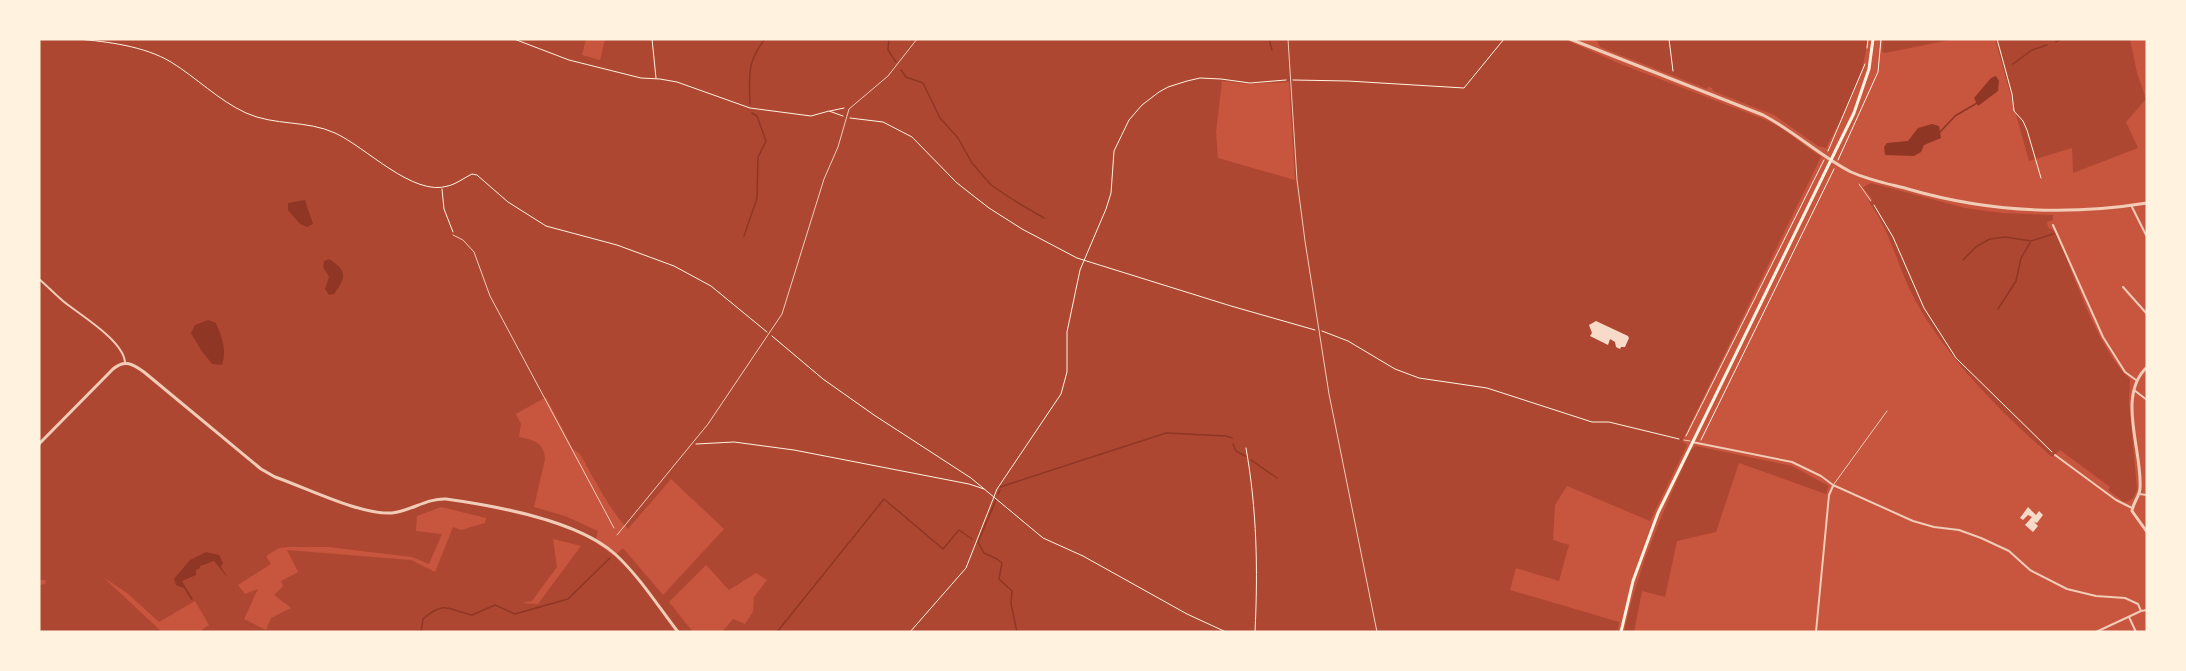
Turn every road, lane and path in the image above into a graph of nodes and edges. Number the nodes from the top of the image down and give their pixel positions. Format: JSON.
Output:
{"nodes":[{"id":1,"x":78,"y":39,"type":"edge"},
{"id":2,"x":514,"y":39,"type":"edge"},
{"id":3,"x":652,"y":39,"type":"edge"},
{"id":4,"x":917,"y":39,"type":"edge"},
{"id":5,"x":1288,"y":39,"type":"edge"},
{"id":6,"x":1504,"y":39,"type":"edge"},
{"id":7,"x":1570,"y":39,"type":"edge"},
{"id":8,"x":1669,"y":39,"type":"edge"},
{"id":9,"x":1868,"y":39,"type":"edge"},
{"id":10,"x":1873,"y":39,"type":"edge"},
{"id":11,"x":1881,"y":39,"type":"edge"},
{"id":12,"x":1997,"y":39,"type":"edge"},
{"id":13,"x":1867,"y":53,"type":"dead end"},
{"id":14,"x":1866,"y":59,"type":"dead end"},
{"id":15,"x":1673,"y":71,"type":"dead end"},
{"id":16,"x":656,"y":78,"type":"junction"},
{"id":17,"x":1290,"y":80,"type":"junction"},
{"id":18,"x":849,"y":108,"type":"junction"},
{"id":19,"x":829,"y":111,"type":"junction"},
{"id":20,"x":846,"y":117,"type":"junction"},
{"id":21,"x":1826,"y":156,"type":"junction"},
{"id":22,"x":1831,"y":160,"type":"junction"},
{"id":23,"x":1822,"y":163,"type":"dead end"},
{"id":24,"x":1837,"y":164,"type":"junction"},
{"id":25,"x":1834,"y":170,"type":"dead end"},
{"id":26,"x":2041,"y":178,"type":"dead end"},
{"id":27,"x":1859,"y":184,"type":"dead end"},
{"id":28,"x":442,"y":187,"type":"junction"},
{"id":29,"x":1871,"y":201,"type":"joint"},
{"id":30,"x":2147,"y":203,"type":"edge"},
{"id":31,"x":2131,"y":205,"type":"junction"},
{"id":32,"x":2053,"y":225,"type":"dead end"},
{"id":33,"x":453,"y":235,"type":"joint"},
{"id":34,"x":2147,"y":237,"type":"edge"},
{"id":35,"x":1084,"y":260,"type":"junction"},
{"id":36,"x":39,"y":279,"type":"edge"},
{"id":37,"x":2123,"y":287,"type":"dead end"},
{"id":38,"x":2147,"y":314,"type":"edge"},
{"id":39,"x":1319,"y":331,"type":"junction"},
{"id":40,"x":769,"y":334,"type":"junction"},
{"id":41,"x":125,"y":362,"type":"junction"},
{"id":42,"x":2147,"y":368,"type":"edge"},
{"id":43,"x":2136,"y":380,"type":"junction"},
{"id":44,"x":2134,"y":390,"type":"junction"},
{"id":45,"x":2147,"y":400,"type":"edge"},
{"id":46,"x":1887,"y":411,"type":"dead end"},
{"id":47,"x":1684,"y":440,"type":"junction"},
{"id":48,"x":1692,"y":442,"type":"junction"},
{"id":49,"x":1700,"y":443,"type":"junction"},
{"id":50,"x":39,"y":444,"type":"edge"},
{"id":51,"x":693,"y":444,"type":"junction"},
{"id":52,"x":1246,"y":448,"type":"dead end"},
{"id":53,"x":2055,"y":455,"type":"joint"},
{"id":54,"x":1833,"y":485,"type":"junction"},
{"id":55,"x":986,"y":490,"type":"junction"},
{"id":56,"x":2139,"y":494,"type":"junction"},
{"id":57,"x":994,"y":495,"type":"junction"},
{"id":58,"x":2147,"y":495,"type":"edge"},
{"id":59,"x":2132,"y":508,"type":"junction"},
{"id":60,"x":614,"y":528,"type":"dead end"},
{"id":61,"x":2147,"y":532,"type":"edge"},
{"id":62,"x":617,"y":535,"type":"dead end"},
{"id":63,"x":2147,"y":610,"type":"edge"},
{"id":64,"x":2140,"y":611,"type":"junction"},
{"id":65,"x":2129,"y":617,"type":"junction"},
{"id":66,"x":678,"y":632,"type":"edge"},
{"id":67,"x":910,"y":632,"type":"edge"},
{"id":68,"x":1226,"y":632,"type":"edge"},
{"id":69,"x":1255,"y":632,"type":"edge"},
{"id":70,"x":1377,"y":632,"type":"edge"},
{"id":71,"x":1621,"y":632,"type":"edge"},
{"id":72,"x":1816,"y":632,"type":"edge"},
{"id":73,"x":2096,"y":632,"type":"edge"},
{"id":74,"x":2136,"y":632,"type":"edge"}],
"edges":[{"from":1,"to":28,"type":"path"},
{"from":2,"to":16,"type":"path"},
{"from":3,"to":16,"type":"path"},
{"from":4,"to":18,"type":"lane"},
{"from":5,"to":17,"type":"lane"},
{"from":6,"to":17,"type":"path"},
{"from":7,"to":21,"type":"street"},
{"from":8,"to":15,"type":"path"},
{"from":9,"to":13,"type":"path"},
{"from":10,"to":22,"type":"main road"},
{"from":11,"to":24,"type":"path"},
{"from":12,"to":26,"type":"path"},
{"from":14,"to":21,"type":"path"},
{"from":16,"to":19,"type":"path"},
{"from":17,"to":35,"type":"path"},
{"from":17,"to":39,"type":"lane"},
{"from":18,"to":19,"type":"path"},
{"from":18,"to":20,"type":"lane"},
{"from":19,"to":20,"type":"path"},
{"from":20,"to":35,"type":"path"},
{"from":20,"to":40,"type":"lane"},
{"from":21,"to":22,"type":"street"},
{"from":22,"to":24,"type":"street"},
{"from":22,"to":48,"type":"main road"},
{"from":23,"to":47,"type":"path"},
{"from":24,"to":31,"type":"street"},
{"from":25,"to":49,"type":"path"},
{"from":27,"to":29,"type":"lane"},
{"from":28,"to":33,"type":"path"},
{"from":28,"to":40,"type":"path"},
{"from":29,"to":53,"type":"path"},
{"from":30,"to":31,"type":"street"},
{"from":31,"to":34,"type":"street"},
{"from":32,"to":43,"type":"street"},
{"from":33,"to":60,"type":"lane"},
{"from":35,"to":39,"type":"path"},
{"from":35,"to":57,"type":"path"},
{"from":36,"to":41,"type":"street"},
{"from":37,"to":38,"type":"street"},
{"from":39,"to":47,"type":"path"},
{"from":39,"to":70,"type":"lane"},
{"from":40,"to":51,"type":"lane"},
{"from":40,"to":55,"type":"path"},
{"from":41,"to":50,"type":"street"},
{"from":41,"to":66,"type":"street"},
{"from":42,"to":43,"type":"street"},
{"from":43,"to":44,"type":"street"},
{"from":44,"to":45,"type":"street"},
{"from":44,"to":56,"type":"street"},
{"from":46,"to":54,"type":"lane"},
{"from":47,"to":48,"type":"lane"},
{"from":48,"to":49,"type":"street"},
{"from":48,"to":71,"type":"main road"},
{"from":49,"to":54,"type":"street"},
{"from":51,"to":55,"type":"path"},
{"from":51,"to":62,"type":"lane"},
{"from":52,"to":69,"type":"path"},
{"from":53,"to":59,"type":"street"},
{"from":54,"to":64,"type":"street"},
{"from":54,"to":72,"type":"street"},
{"from":55,"to":57,"type":"path"},
{"from":56,"to":58,"type":"street"},
{"from":56,"to":59,"type":"street"},
{"from":57,"to":67,"type":"path"},
{"from":57,"to":68,"type":"path"},
{"from":59,"to":61,"type":"street"},
{"from":63,"to":64,"type":"street"},
{"from":64,"to":65,"type":"street"},
{"from":65,"to":73,"type":"street"},
{"from":65,"to":74,"type":"street"}]}
